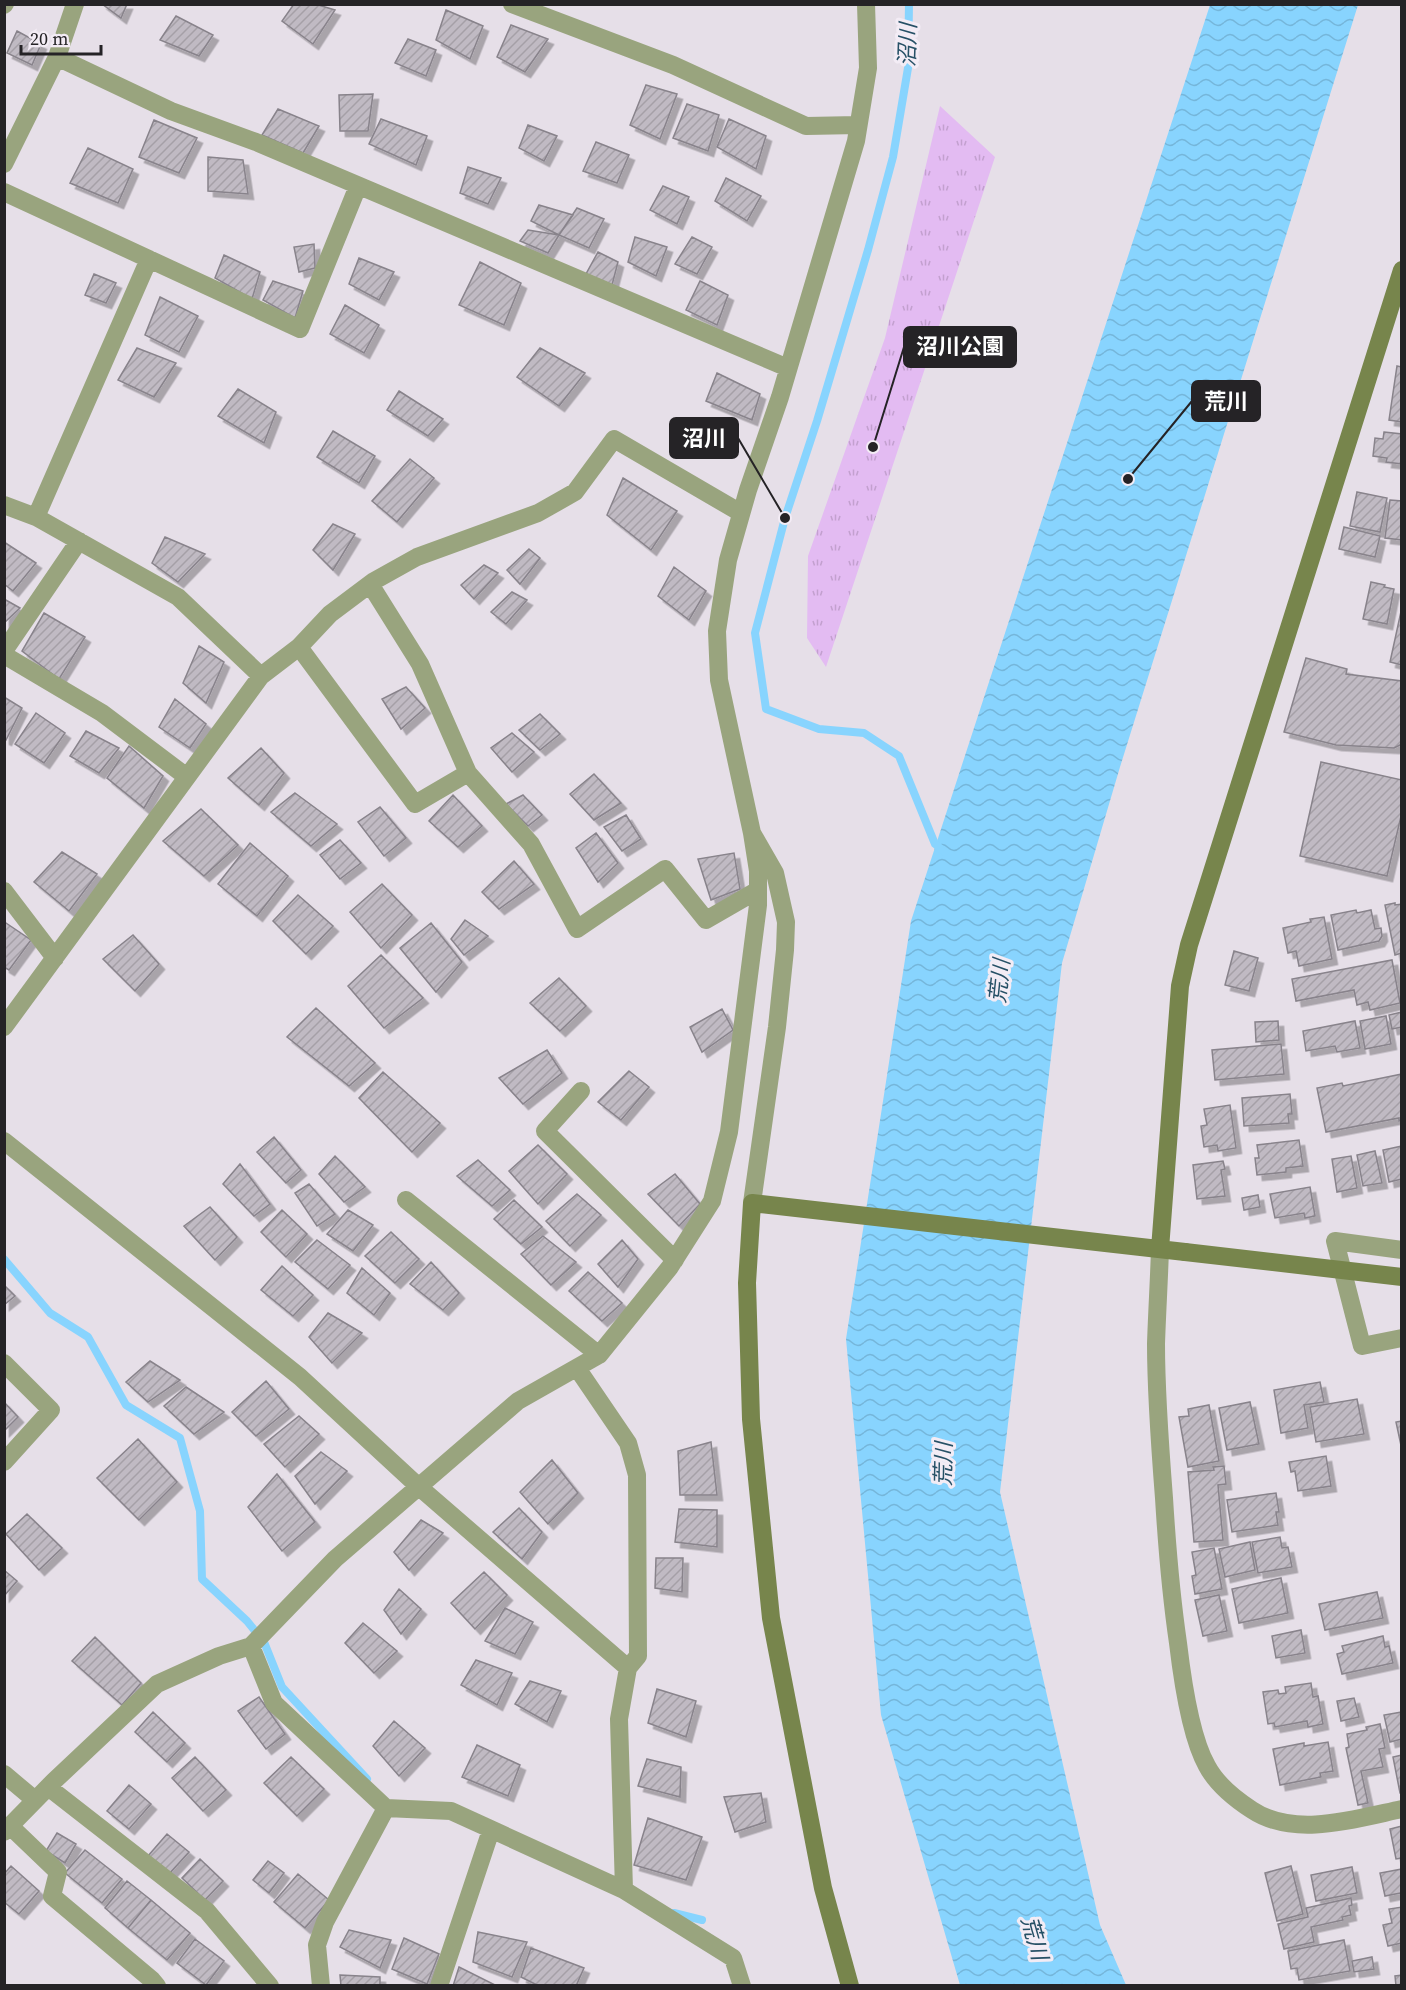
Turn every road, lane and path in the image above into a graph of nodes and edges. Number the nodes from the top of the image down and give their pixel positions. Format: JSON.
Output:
{"nodes":[{"id":1,"x":75,"y":4,"type":"edge"},
{"id":2,"x":512,"y":4,"type":"edge"},
{"id":3,"x":866,"y":4,"type":"edge"},
{"id":4,"x":57,"y":57,"type":"junction"},
{"id":5,"x":858,"y":125,"type":"junction"},
{"id":6,"x":4,"y":164,"type":"edge"},
{"id":7,"x":358,"y":186,"type":"junction"},
{"id":8,"x":4,"y":192,"type":"edge"},
{"id":9,"x":149,"y":259,"type":"junction"},
{"id":10,"x":1401,"y":270,"type":"edge"},
{"id":11,"x":788,"y":368,"type":"junction"},
{"id":12,"x":4,"y":505,"type":"edge"},
{"id":13,"x":741,"y":513,"type":"junction"},
{"id":14,"x":36,"y":517,"type":"junction"},
{"id":15,"x":79,"y":542,"type":"junction"},
{"id":16,"x":369,"y":584,"type":"junction"},
{"id":17,"x":299,"y":648,"type":"junction"},
{"id":18,"x":4,"y":651,"type":"edge"},
{"id":19,"x":4,"y":656,"type":"edge"},
{"id":20,"x":261,"y":676,"type":"junction"},
{"id":21,"x":468,"y":773,"type":"junction"},
{"id":22,"x":187,"y":777,"type":"junction"},
{"id":23,"x":752,"y":833,"type":"junction"},
{"id":24,"x":758,"y":890,"type":"junction"},
{"id":25,"x":4,"y":891,"type":"edge"},
{"id":26,"x":55,"y":958,"type":"junction"},
{"id":27,"x":4,"y":1028,"type":"edge"},
{"id":28,"x":581,"y":1091,"type":"dead end"},
{"id":29,"x":4,"y":1141,"type":"edge"},
{"id":30,"x":406,"y":1200,"type":"dead end"},
{"id":31,"x":752,"y":1203,"type":"junction"},
{"id":32,"x":1160,"y":1249,"type":"junction"},
{"id":33,"x":1401,"y":1250,"type":"edge"},
{"id":34,"x":675,"y":1260,"type":"junction"},
{"id":35,"x":1401,"y":1277,"type":"edge"},
{"id":36,"x":1401,"y":1338,"type":"edge"},
{"id":37,"x":599,"y":1355,"type":"junction"},
{"id":38,"x":4,"y":1363,"type":"edge"},
{"id":39,"x":577,"y":1368,"type":"junction"},
{"id":40,"x":4,"y":1462,"type":"edge"},
{"id":41,"x":418,"y":1486,"type":"junction"},
{"id":42,"x":252,"y":1645,"type":"junction"},
{"id":43,"x":628,"y":1668,"type":"junction"},
{"id":44,"x":4,"y":1774,"type":"edge"},
{"id":45,"x":48,"y":1787,"type":"junction"},
{"id":46,"x":35,"y":1800,"type":"junction"},
{"id":47,"x":386,"y":1808,"type":"junction"},
{"id":48,"x":1401,"y":1809,"type":"edge"},
{"id":49,"x":7,"y":1829,"type":"edge"},
{"id":50,"x":491,"y":1830,"type":"junction"},
{"id":51,"x":624,"y":1889,"type":"junction"},
{"id":52,"x":157,"y":1986,"type":"edge"},
{"id":53,"x":270,"y":1986,"type":"edge"},
{"id":54,"x":321,"y":1986,"type":"edge"},
{"id":55,"x":439,"y":1986,"type":"edge"},
{"id":56,"x":742,"y":1986,"type":"edge"},
{"id":57,"x":850,"y":1986,"type":"edge"}],
"edges":[{"from":1,"to":4,"type":"street"},
{"from":2,"to":5,"type":"street"},
{"from":3,"to":5,"type":"street"},
{"from":4,"to":6,"type":"street"},
{"from":4,"to":7,"type":"street"},
{"from":5,"to":11,"type":"street"},
{"from":7,"to":9,"type":"street"},
{"from":7,"to":11,"type":"street"},
{"from":8,"to":9,"type":"street"},
{"from":9,"to":14,"type":"street"},
{"from":10,"to":32,"type":"street"},
{"from":11,"to":13,"type":"street"},
{"from":12,"to":14,"type":"street"},
{"from":13,"to":16,"type":"street"},
{"from":13,"to":23,"type":"street"},
{"from":14,"to":15,"type":"street"},
{"from":15,"to":18,"type":"street"},
{"from":15,"to":20,"type":"street"},
{"from":16,"to":17,"type":"street"},
{"from":16,"to":21,"type":"street"},
{"from":17,"to":20,"type":"street"},
{"from":17,"to":21,"type":"street"},
{"from":19,"to":22,"type":"street"},
{"from":20,"to":22,"type":"street"},
{"from":21,"to":24,"type":"street"},
{"from":22,"to":26,"type":"street"},
{"from":23,"to":24,"type":"street"},
{"from":23,"to":31,"type":"street"},
{"from":24,"to":34,"type":"street"},
{"from":25,"to":26,"type":"street"},
{"from":26,"to":27,"type":"street"},
{"from":28,"to":34,"type":"street"},
{"from":29,"to":41,"type":"street"},
{"from":30,"to":37,"type":"street"},
{"from":31,"to":32,"type":"street"},
{"from":31,"to":57,"type":"street"},
{"from":32,"to":35,"type":"street","bridge":true},
{"from":32,"to":48,"type":"street"},
{"from":33,"to":36,"type":"street"},
{"from":34,"to":37,"type":"street"},
{"from":37,"to":39,"type":"street"},
{"from":38,"to":40,"type":"street"},
{"from":39,"to":41,"type":"street"},
{"from":39,"to":43,"type":"street"},
{"from":41,"to":42,"type":"street"},
{"from":41,"to":43,"type":"street"},
{"from":42,"to":45,"type":"street"},
{"from":42,"to":47,"type":"street"},
{"from":43,"to":51,"type":"street"},
{"from":44,"to":46,"type":"street"},
{"from":45,"to":46,"type":"street"},
{"from":45,"to":53,"type":"street"},
{"from":46,"to":49,"type":"street"},
{"from":47,"to":50,"type":"street"},
{"from":47,"to":54,"type":"street"},
{"from":49,"to":52,"type":"street"},
{"from":50,"to":51,"type":"street"},
{"from":50,"to":55,"type":"street"},
{"from":51,"to":56,"type":"street"}]}
